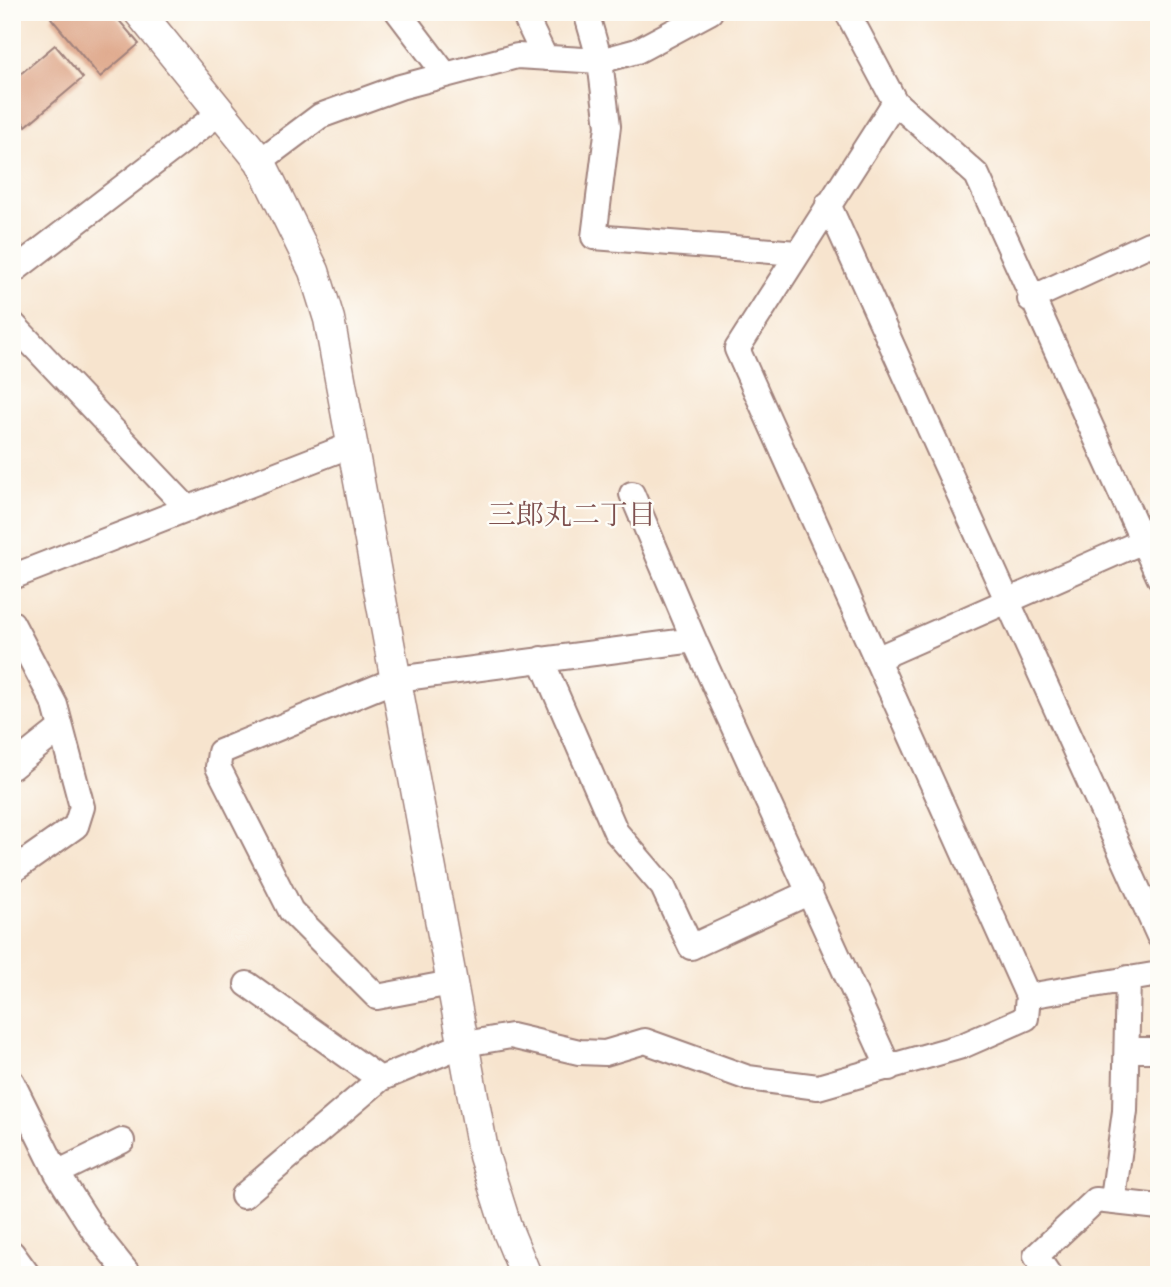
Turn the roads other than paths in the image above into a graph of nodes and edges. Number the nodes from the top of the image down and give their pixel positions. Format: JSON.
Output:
{"nodes":[{"id":1,"x":139,"y":12,"type":"edge"},
{"id":2,"x":398,"y":12,"type":"edge"},
{"id":3,"x":523,"y":12,"type":"edge"},
{"id":4,"x":586,"y":12,"type":"edge"},
{"id":5,"x":710,"y":12,"type":"edge"},
{"id":6,"x":847,"y":12,"type":"edge"},
{"id":7,"x":545,"y":58,"type":"junction"},
{"id":8,"x":600,"y":61,"type":"junction"},
{"id":9,"x":445,"y":74,"type":"junction"},
{"id":10,"x":895,"y":102,"type":"junction"},
{"id":11,"x":222,"y":111,"type":"junction"},
{"id":12,"x":260,"y":161,"type":"junction"},
{"id":13,"x":828,"y":204,"type":"junction"},
{"id":14,"x":1159,"y":248,"type":"edge"},
{"id":15,"x":797,"y":253,"type":"junction"},
{"id":16,"x":12,"y":272,"type":"edge"},
{"id":17,"x":1030,"y":299,"type":"junction"},
{"id":18,"x":12,"y":323,"type":"edge"},
{"id":19,"x":354,"y":444,"type":"junction"},
{"id":20,"x":632,"y":494,"type":"dead end"},
{"id":21,"x":188,"y":509,"type":"junction"},
{"id":22,"x":1151,"y":537,"type":"edge"},
{"id":23,"x":12,"y":577,"type":"edge"},
{"id":24,"x":1159,"y":577,"type":"edge"},
{"id":25,"x":1007,"y":601,"type":"junction"},
{"id":26,"x":12,"y":623,"type":"edge"},
{"id":27,"x":694,"y":640,"type":"junction"},
{"id":28,"x":541,"y":659,"type":"junction"},
{"id":29,"x":876,"y":659,"type":"junction"},
{"id":30,"x":397,"y":679,"type":"junction"},
{"id":31,"x":61,"y":728,"type":"junction"},
{"id":32,"x":12,"y":767,"type":"edge"},
{"id":33,"x":12,"y":872,"type":"edge"},
{"id":34,"x":810,"y":892,"type":"junction"},
{"id":35,"x":1159,"y":936,"type":"edge"},
{"id":36,"x":1159,"y":974,"type":"edge"},
{"id":37,"x":1128,"y":978,"type":"junction"},
{"id":38,"x":451,"y":983,"type":"junction"},
{"id":39,"x":247,"y":984,"type":"dead end"},
{"id":40,"x":1028,"y":996,"type":"junction"},
{"id":41,"x":465,"y":1044,"type":"junction"},
{"id":42,"x":1127,"y":1050,"type":"junction"},
{"id":43,"x":1159,"y":1050,"type":"edge"},
{"id":44,"x":889,"y":1068,"type":"junction"},
{"id":45,"x":380,"y":1079,"type":"junction"},
{"id":46,"x":12,"y":1082,"type":"edge"},
{"id":47,"x":122,"y":1141,"type":"dead end"},
{"id":48,"x":57,"y":1173,"type":"junction"},
{"id":49,"x":243,"y":1196,"type":"dead end"},
{"id":50,"x":1113,"y":1199,"type":"junction"},
{"id":51,"x":1159,"y":1207,"type":"edge"},
{"id":52,"x":12,"y":1254,"type":"edge"},
{"id":53,"x":27,"y":1275,"type":"edge"},
{"id":54,"x":129,"y":1275,"type":"edge"},
{"id":55,"x":526,"y":1275,"type":"edge"},
{"id":56,"x":1049,"y":1275,"type":"edge"}],
"edges":[{"from":1,"to":11,"type":"street"},
{"from":2,"to":9,"type":"street"},
{"from":3,"to":7,"type":"street"},
{"from":4,"to":8,"type":"street"},
{"from":5,"to":8,"type":"street"},
{"from":6,"to":10,"type":"street"},
{"from":7,"to":8,"type":"street"},
{"from":7,"to":9,"type":"street"},
{"from":8,"to":15,"type":"street"},
{"from":9,"to":12,"type":"street"},
{"from":10,"to":13,"type":"street"},
{"from":10,"to":17,"type":"street"},
{"from":11,"to":12,"type":"street"},
{"from":11,"to":16,"type":"street"},
{"from":12,"to":19,"type":"street"},
{"from":13,"to":15,"type":"street"},
{"from":13,"to":25,"type":"street"},
{"from":14,"to":17,"type":"street"},
{"from":15,"to":29,"type":"street"},
{"from":17,"to":22,"type":"street"},
{"from":18,"to":21,"type":"street"},
{"from":19,"to":21,"type":"street"},
{"from":19,"to":30,"type":"street"},
{"from":20,"to":27,"type":"street"},
{"from":21,"to":23,"type":"street"},
{"from":22,"to":24,"type":"street"},
{"from":22,"to":25,"type":"street"},
{"from":25,"to":29,"type":"street"},
{"from":25,"to":35,"type":"street"},
{"from":26,"to":31,"type":"street"},
{"from":27,"to":28,"type":"street"},
{"from":27,"to":34,"type":"street"},
{"from":28,"to":30,"type":"street"},
{"from":28,"to":34,"type":"street"},
{"from":29,"to":40,"type":"street"},
{"from":30,"to":38,"type":"street"},
{"from":30,"to":38,"type":"street"},
{"from":31,"to":32,"type":"street"},
{"from":31,"to":33,"type":"street"},
{"from":34,"to":44,"type":"street"},
{"from":36,"to":37,"type":"street"},
{"from":37,"to":40,"type":"street"},
{"from":37,"to":42,"type":"street"},
{"from":38,"to":41,"type":"street"},
{"from":39,"to":45,"type":"street"},
{"from":40,"to":44,"type":"street"},
{"from":41,"to":44,"type":"street"},
{"from":41,"to":45,"type":"street"},
{"from":41,"to":55,"type":"street"},
{"from":42,"to":43,"type":"street"},
{"from":42,"to":50,"type":"street"},
{"from":45,"to":49,"type":"street"},
{"from":46,"to":48,"type":"street"},
{"from":47,"to":48,"type":"street"},
{"from":48,"to":54,"type":"street"},
{"from":50,"to":51,"type":"street"},
{"from":50,"to":56,"type":"street"},
{"from":52,"to":53,"type":"street"}]}
